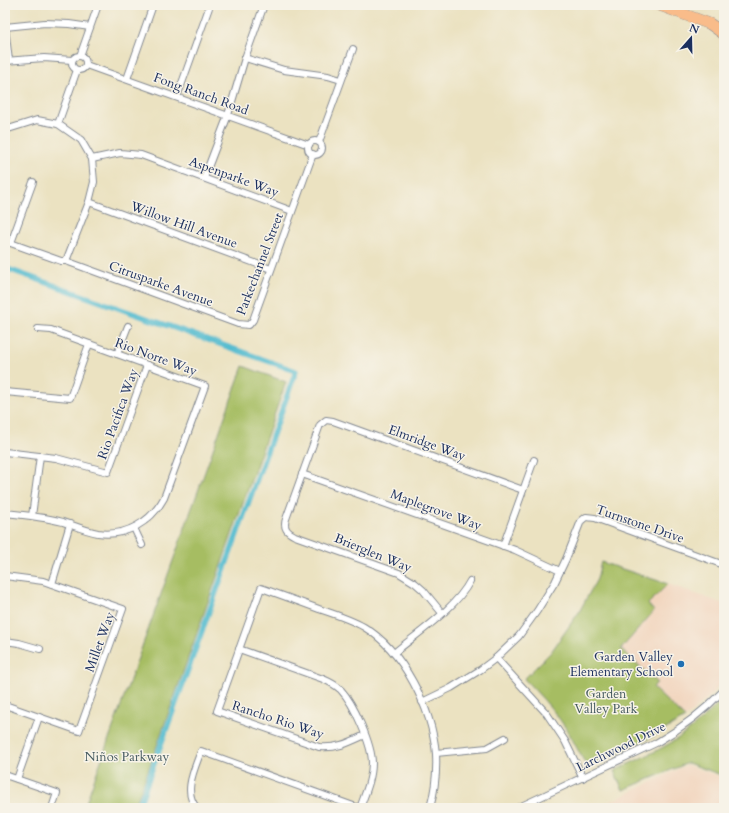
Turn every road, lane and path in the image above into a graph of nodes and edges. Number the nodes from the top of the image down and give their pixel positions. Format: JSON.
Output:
{"nodes":[{"id":1,"x":98,"y":5,"type":"edge"},
{"id":2,"x":153,"y":5,"type":"edge"},
{"id":3,"x":210,"y":5,"type":"edge"},
{"id":4,"x":264,"y":5,"type":"edge"},
{"id":5,"x":659,"y":5,"type":"edge"},
{"id":6,"x":5,"y":27,"type":"edge"},
{"id":7,"x":90,"y":27,"type":"junction"},
{"id":8,"x":724,"y":34,"type":"edge"},
{"id":9,"x":353,"y":49,"type":"dead end"},
{"id":10,"x":80,"y":56,"type":"junction"},
{"id":11,"x":245,"y":58,"type":"junction"},
{"id":12,"x":72,"y":60,"type":"junction"},
{"id":13,"x":7,"y":61,"type":"edge"},
{"id":14,"x":86,"y":65,"type":"junction"},
{"id":15,"x":77,"y":70,"type":"junction"},
{"id":16,"x":127,"y":79,"type":"junction"},
{"id":17,"x":341,"y":80,"type":"junction"},
{"id":18,"x":177,"y":97,"type":"junction"},
{"id":19,"x":228,"y":115,"type":"junction"},
{"id":20,"x":58,"y":124,"type":"junction"},
{"id":21,"x":5,"y":130,"type":"edge"},
{"id":22,"x":319,"y":142,"type":"junction"},
{"id":23,"x":309,"y":145,"type":"junction"},
{"id":24,"x":313,"y":154,"type":"junction"},
{"id":25,"x":92,"y":160,"type":"junction"},
{"id":26,"x":204,"y":178,"type":"junction"},
{"id":27,"x":33,"y":182,"type":"dead end"},
{"id":28,"x":89,"y":202,"type":"junction"},
{"id":29,"x":292,"y":211,"type":"junction"},
{"id":30,"x":8,"y":242,"type":"edge"},
{"id":31,"x":66,"y":261,"type":"junction"},
{"id":32,"x":271,"y":269,"type":"junction"},
{"id":33,"x":249,"y":325,"type":"joint"},
{"id":34,"x":128,"y":326,"type":"dead end"},
{"id":35,"x":38,"y":329,"type":"dead end"},
{"id":36,"x":89,"y":344,"type":"junction"},
{"id":37,"x":117,"y":354,"type":"junction"},
{"id":38,"x":147,"y":365,"type":"junction"},
{"id":39,"x":5,"y":392,"type":"edge"},
{"id":40,"x":5,"y":452,"type":"edge"},
{"id":41,"x":40,"y":456,"type":"junction"},
{"id":42,"x":534,"y":460,"type":"dead end"},
{"id":43,"x":302,"y":474,"type":"junction"},
{"id":44,"x":523,"y":490,"type":"junction"},
{"id":45,"x":5,"y":513,"type":"edge"},
{"id":46,"x":32,"y":516,"type":"junction"},
{"id":47,"x":70,"y":524,"type":"junction"},
{"id":48,"x":134,"y":528,"type":"junction"},
{"id":49,"x":142,"y":545,"type":"dead end"},
{"id":50,"x":503,"y":546,"type":"junction"},
{"id":51,"x":724,"y":565,"type":"edge"},
{"id":52,"x":560,"y":572,"type":"junction"},
{"id":53,"x":5,"y":576,"type":"edge"},
{"id":54,"x":470,"y":581,"type":"dead end"},
{"id":55,"x":52,"y":584,"type":"junction"},
{"id":56,"x":442,"y":613,"type":"junction"},
{"id":57,"x":5,"y":641,"type":"edge"},
{"id":58,"x":40,"y":649,"type":"dead end"},
{"id":59,"x":239,"y":649,"type":"junction"},
{"id":60,"x":394,"y":653,"type":"junction"},
{"id":61,"x":496,"y":658,"type":"junction"},
{"id":62,"x":724,"y":690,"type":"edge"},
{"id":63,"x":422,"y":702,"type":"junction"},
{"id":64,"x":5,"y":706,"type":"edge"},
{"id":65,"x":39,"y":717,"type":"junction"},
{"id":66,"x":366,"y":735,"type":"junction"},
{"id":67,"x":505,"y":738,"type":"dead end"},
{"id":68,"x":436,"y":753,"type":"junction"},
{"id":69,"x":5,"y":775,"type":"edge"},
{"id":70,"x":583,"y":778,"type":"junction"},
{"id":71,"x":17,"y":779,"type":"junction"},
{"id":72,"x":52,"y":808,"type":"edge"},
{"id":73,"x":197,"y":808,"type":"edge"},
{"id":74,"x":360,"y":808,"type":"edge"},
{"id":75,"x":430,"y":808,"type":"edge"},
{"id":76,"x":517,"y":808,"type":"edge"}],
"edges":[{"from":1,"to":7,"type":"street"},
{"from":2,"to":16,"type":"street"},
{"from":3,"to":18,"type":"street"},
{"from":4,"to":11,"type":"street"},
{"from":5,"to":8,"type":"highway"},
{"from":6,"to":7,"type":"street"},
{"from":6,"to":13,"type":"street"},
{"from":7,"to":10,"type":"street"},
{"from":9,"to":17,"type":"street"},
{"from":10,"to":12,"type":"street"},
{"from":10,"to":14,"type":"street"},
{"from":11,"to":17,"type":"street"},
{"from":11,"to":19,"type":"street"},
{"from":12,"to":13,"type":"street"},
{"from":12,"to":15,"type":"street"},
{"from":14,"to":15,"type":"street"},
{"from":14,"to":16,"type":"street","name":"Fong Ranch Road"},
{"from":15,"to":20,"type":"street"},
{"from":16,"to":18,"type":"street","name":"Fong Ranch Road"},
{"from":17,"to":22,"type":"street"},
{"from":18,"to":19,"type":"street","name":"Fong Ranch Road"},
{"from":19,"to":23,"type":"street","name":"Fong Ranch Road"},
{"from":19,"to":26,"type":"street"},
{"from":20,"to":21,"type":"street"},
{"from":20,"to":25,"type":"street"},
{"from":22,"to":23,"type":"street"},
{"from":22,"to":24,"type":"street"},
{"from":23,"to":24,"type":"street"},
{"from":24,"to":29,"type":"street","name":"Aspenparke Way"},
{"from":25,"to":26,"type":"street","name":"Aspenparke Way"},
{"from":25,"to":28,"type":"street"},
{"from":26,"to":29,"type":"street","name":"Aspenparke Way"},
{"from":27,"to":30,"type":"street"},
{"from":28,"to":31,"type":"street"},
{"from":28,"to":32,"type":"street","name":"Willow Hill Avenue"},
{"from":29,"to":32,"type":"street","name":"Parkechannel Street"},
{"from":30,"to":31,"type":"street","name":"Citrusparke Avenue"},
{"from":31,"to":33,"type":"street","name":"Citrusparke Avenue"},
{"from":32,"to":33,"type":"street","name":"Parkechannel Street"},
{"from":34,"to":37,"type":"street"},
{"from":35,"to":36,"type":"street","name":"Rio Norte Way"},
{"from":36,"to":37,"type":"street","name":"Rio Norte Way"},
{"from":36,"to":39,"type":"street"},
{"from":37,"to":38,"type":"street","name":"Rio Norte Way"},
{"from":38,"to":41,"type":"street","name":"Rio Pacifica Way"},
{"from":38,"to":48,"type":"street","name":"Rio Norte Way"},
{"from":40,"to":41,"type":"street"},
{"from":41,"to":46,"type":"street"},
{"from":42,"to":44,"type":"street"},
{"from":43,"to":44,"type":"street","name":"Elmridge Way"},
{"from":43,"to":50,"type":"street","name":"Maplegrove Way"},
{"from":43,"to":56,"type":"street","name":"Brierglen Way"},
{"from":44,"to":50,"type":"street"},
{"from":45,"to":46,"type":"street"},
{"from":46,"to":47,"type":"street"},
{"from":47,"to":48,"type":"street"},
{"from":47,"to":55,"type":"street"},
{"from":48,"to":49,"type":"street"},
{"from":50,"to":52,"type":"street","name":"Maplegrove Way"},
{"from":51,"to":52,"type":"street","name":"Turnstone Drive"},
{"from":52,"to":61,"type":"street","name":"Turnstone Drive"},
{"from":53,"to":55,"type":"street","name":"Millet Way"},
{"from":54,"to":56,"type":"street"},
{"from":55,"to":65,"type":"street","name":"Millet Way"},
{"from":56,"to":60,"type":"street"},
{"from":57,"to":58,"type":"street"},
{"from":59,"to":60,"type":"street","name":"Rancho Rio Way"},
{"from":59,"to":66,"type":"street"},
{"from":59,"to":66,"type":"street","name":"Rancho Rio Way"},
{"from":60,"to":63,"type":"street"},
{"from":61,"to":63,"type":"street","name":"Turnstone Drive"},
{"from":61,"to":70,"type":"street"},
{"from":62,"to":70,"type":"street","name":"Larchwood Drive"},
{"from":63,"to":68,"type":"street"},
{"from":64,"to":65,"type":"street"},
{"from":65,"to":71,"type":"street"},
{"from":66,"to":74,"type":"street"},
{"from":67,"to":68,"type":"street"},
{"from":68,"to":75,"type":"street"},
{"from":69,"to":71,"type":"street"},
{"from":70,"to":76,"type":"street","name":"Larchwood Drive"},
{"from":71,"to":72,"type":"street"},
{"from":73,"to":74,"type":"street"}]}
